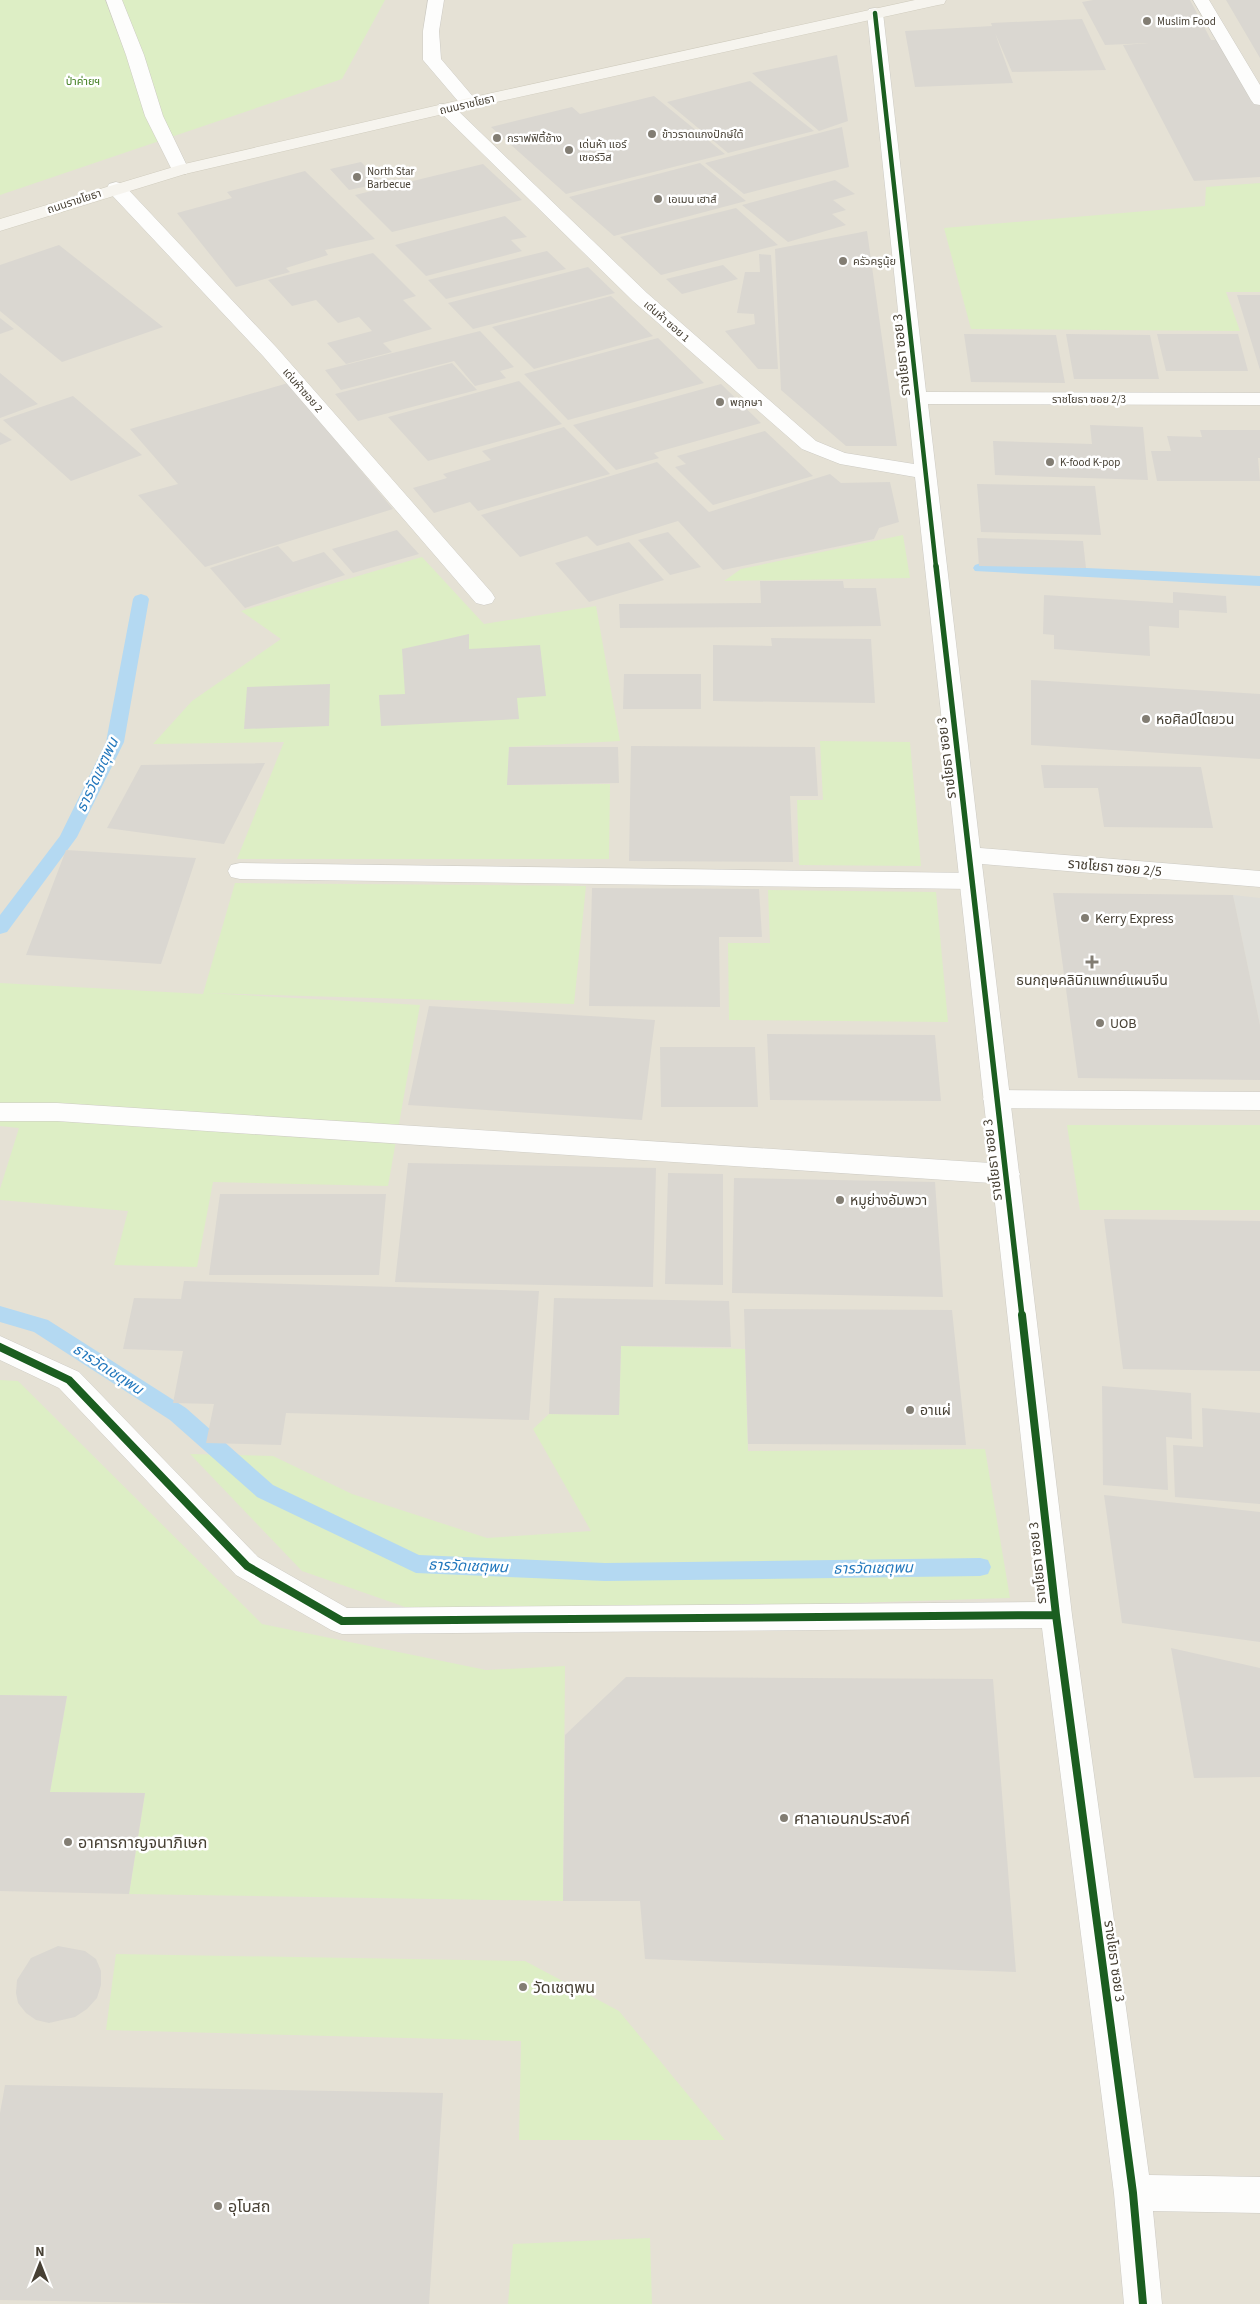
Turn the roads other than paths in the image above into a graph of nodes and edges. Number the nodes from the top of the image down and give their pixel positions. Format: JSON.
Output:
{"nodes":[{"id":1,"x":114,"y":0,"type":"edge"},
{"id":2,"x":436,"y":0,"type":"edge"},
{"id":3,"x":938,"y":0,"type":"edge"},
{"id":4,"x":1200,"y":0,"type":"edge"},
{"id":5,"x":875,"y":12,"type":"junction"},
{"id":6,"x":1260,"y":100,"type":"edge"},
{"id":7,"x":469,"y":103,"type":"junction"},
{"id":8,"x":445,"y":108,"type":"junction"},
{"id":9,"x":180,"y":170,"type":"junction"},
{"id":10,"x":116,"y":188,"type":"junction"},
{"id":11,"x":0,"y":225,"type":"edge"},
{"id":12,"x":918,"y":398,"type":"junction"},
{"id":13,"x":1260,"y":399,"type":"edge"},
{"id":14,"x":925,"y":472,"type":"junction"},
{"id":15,"x":484,"y":598,"type":"dead end"},
{"id":16,"x":971,"y":868,"type":"junction"},
{"id":17,"x":240,"y":871,"type":"dead end"},
{"id":18,"x":1260,"y":879,"type":"edge"},
{"id":19,"x":997,"y":1099,"type":"junction"},
{"id":20,"x":1260,"y":1101,"type":"edge"},
{"id":21,"x":0,"y":1112,"type":"edge"},
{"id":22,"x":1006,"y":1174,"type":"junction"},
{"id":23,"x":0,"y":1347,"type":"edge"},
{"id":24,"x":1056,"y":1615,"type":"junction"},
{"id":25,"x":1133,"y":2193,"type":"junction"},
{"id":26,"x":1260,"y":2195,"type":"edge"},
{"id":27,"x":1144,"y":2304,"type":"edge"}],
"edges":[{"from":1,"to":9,"type":"street"},
{"from":2,"to":7,"type":"street"},
{"from":3,"to":5,"type":"main road","name":"ถนนราชโยธา"},
{"from":4,"to":6,"type":"street"},
{"from":5,"to":7,"type":"main road","name":"ถนนราชโยธา"},
{"from":5,"to":12,"type":"street","name":"ราชโยธา ซอย 3"},
{"from":7,"to":8,"type":"main road","name":"ถนนราชโยธา"},
{"from":8,"to":9,"type":"main road","name":"ถนนราชโยธา"},
{"from":8,"to":14,"type":"street","name":"เด่นห้า ซอย 1"},
{"from":9,"to":10,"type":"main road","name":"ถนนราชโยธา"},
{"from":10,"to":11,"type":"main road","name":"ถนนราชโยธา"},
{"from":10,"to":15,"type":"street","name":"เด่นห้าซอย 2"},
{"from":12,"to":13,"type":"street","name":"ราชโยธา ซอย 2/3"},
{"from":12,"to":14,"type":"street","name":"ราชโยธา ซอย 3"},
{"from":14,"to":16,"type":"street","name":"ราชโยธา ซอย 3"},
{"from":16,"to":17,"type":"street","name":"ราชโยธา ซอย 2/5"},
{"from":16,"to":18,"type":"street","name":"ราชโยธา ซอย 2/5"},
{"from":16,"to":19,"type":"street","name":"ราชโยธา ซอย 3"},
{"from":19,"to":20,"type":"street"},
{"from":19,"to":22,"type":"street","name":"ราชโยธา ซอย 3"},
{"from":21,"to":22,"type":"street"},
{"from":22,"to":24,"type":"street","name":"ราชโยธา ซอย 3"},
{"from":23,"to":24,"type":"street"},
{"from":24,"to":25,"type":"street","name":"ราชโยธา ซอย 3"},
{"from":25,"to":26,"type":"street"},
{"from":25,"to":27,"type":"street","name":"ราชโยธา ซอย 3"}]}
